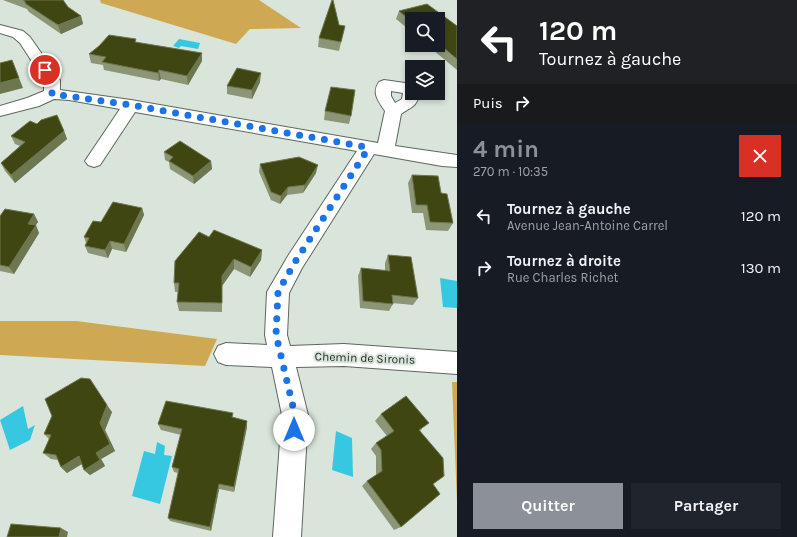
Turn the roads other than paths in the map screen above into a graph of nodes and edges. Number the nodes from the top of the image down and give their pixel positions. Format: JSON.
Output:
{"nodes":[{"id":1,"x":0,"y":29,"type":"edge"},
{"id":2,"x":52,"y":94,"type":"junction"},
{"id":3,"x":131,"y":105,"type":"junction"},
{"id":4,"x":393,"y":110,"type":"dead end"},
{"id":5,"x":0,"y":111,"type":"edge"},
{"id":6,"x":376,"y":148,"type":"junction"},
{"id":7,"x":94,"y":161,"type":"dead end"},
{"id":8,"x":457,"y":162,"type":"edge"},
{"id":9,"x":226,"y":354,"type":"dead end"},
{"id":10,"x":281,"y":357,"type":"junction"},
{"id":11,"x":457,"y":363,"type":"edge"},
{"id":12,"x":287,"y":537,"type":"edge"}],
"edges":[{"from":1,"to":2,"type":"street"},
{"from":2,"to":3,"type":"street"},
{"from":2,"to":5,"type":"street"},
{"from":3,"to":6,"type":"street"},
{"from":3,"to":7,"type":"street"},
{"from":4,"to":6,"type":"street"},
{"from":6,"to":8,"type":"street"},
{"from":6,"to":10,"type":"street"},
{"from":9,"to":10,"type":"street","name":"Chemin de Sironis"},
{"from":10,"to":11,"type":"street","name":"Chemin de Sironis"},
{"from":10,"to":12,"type":"street"}]}
